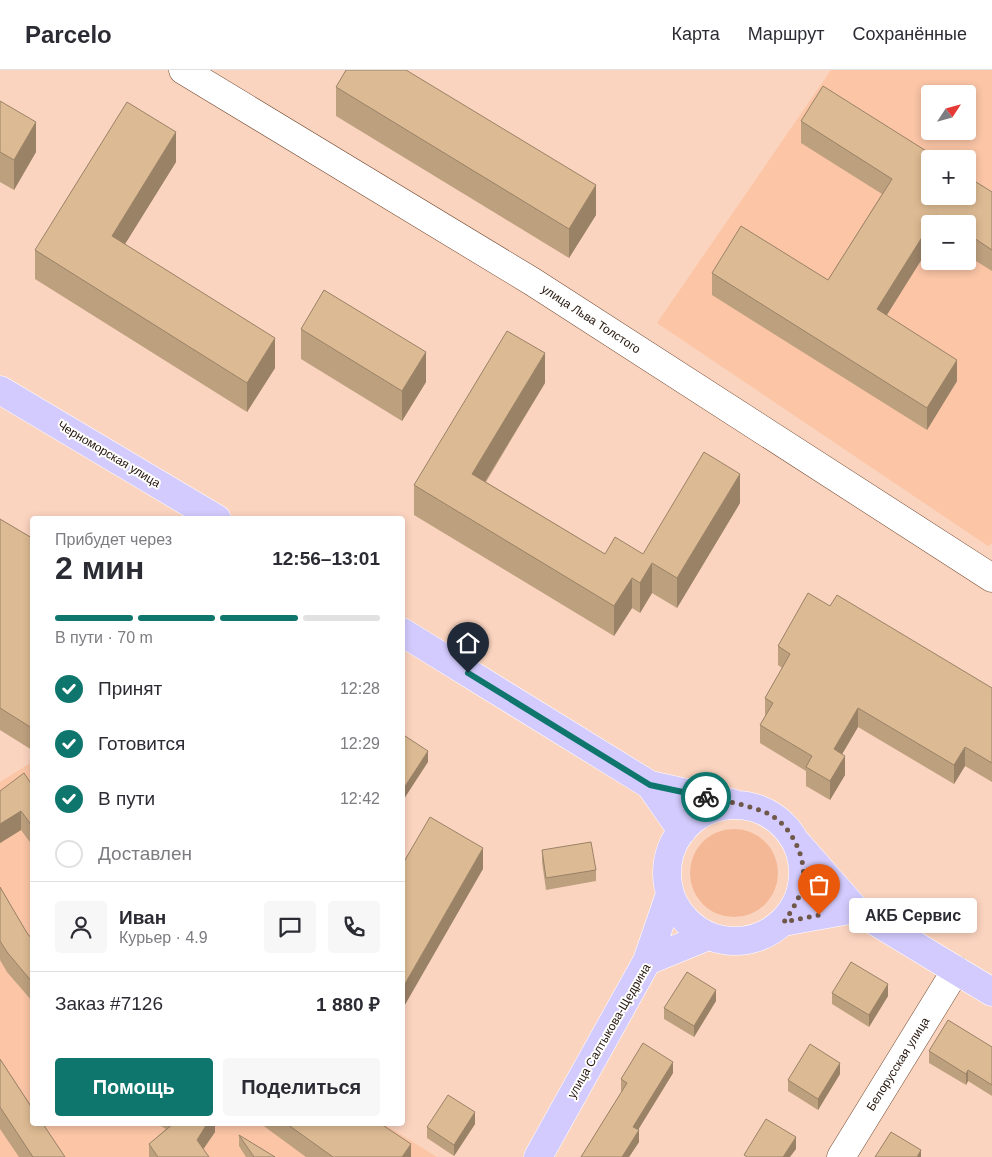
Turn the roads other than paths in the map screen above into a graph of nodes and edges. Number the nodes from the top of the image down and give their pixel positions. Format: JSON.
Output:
{"nodes":[{"id":1,"x":183,"y":70,"type":"edge"},
{"id":2,"x":0,"y":390,"type":"edge"},
{"id":3,"x":212,"y":516,"type":"edge"},
{"id":4,"x":992,"y":578,"type":"edge"},
{"id":5,"x":405,"y":634,"type":"edge"},
{"id":6,"x":650,"y":785,"type":"junction"},
{"id":7,"x":743,"y":805,"type":"junction"},
{"id":8,"x":682,"y":831,"type":"junction"},
{"id":9,"x":796,"y":842,"type":"junction"},
{"id":10,"x":670,"y":894,"type":"junction"},
{"id":11,"x":855,"y":909,"type":"junction"},
{"id":12,"x":784,"y":922,"type":"junction"},
{"id":13,"x":708,"y":936,"type":"junction"},
{"id":14,"x":647,"y":961,"type":"junction"},
{"id":15,"x":956,"y":970,"type":"junction"},
{"id":16,"x":992,"y":992,"type":"edge"},
{"id":17,"x":538,"y":1157,"type":"edge"},
{"id":18,"x":841,"y":1157,"type":"edge"}],
"edges":[{"from":1,"to":4,"type":"street","name":"улица Льва Толстого"},
{"from":2,"to":3,"type":"main road","name":"Черноморская улица"},
{"from":5,"to":6,"type":"main road"},
{"from":6,"to":7,"type":"main road"},
{"from":6,"to":8,"type":"main road"},
{"from":7,"to":8,"type":"main road"},
{"from":7,"to":9,"type":"main road"},
{"from":8,"to":10,"type":"main road"},
{"from":9,"to":11,"type":"main road"},
{"from":9,"to":12,"type":"main road"},
{"from":10,"to":13,"type":"main road"},
{"from":10,"to":14,"type":"main road"},
{"from":11,"to":12,"type":"main road"},
{"from":11,"to":15,"type":"main road"},
{"from":12,"to":13,"type":"main road"},
{"from":13,"to":14,"type":"main road","name":"улица Салтыкова-Щедрина"},
{"from":14,"to":17,"type":"main road","name":"улица Салтыкова-Щедрина"},
{"from":15,"to":16,"type":"main road"},
{"from":15,"to":18,"type":"street","name":"Белорусская улица"}]}
